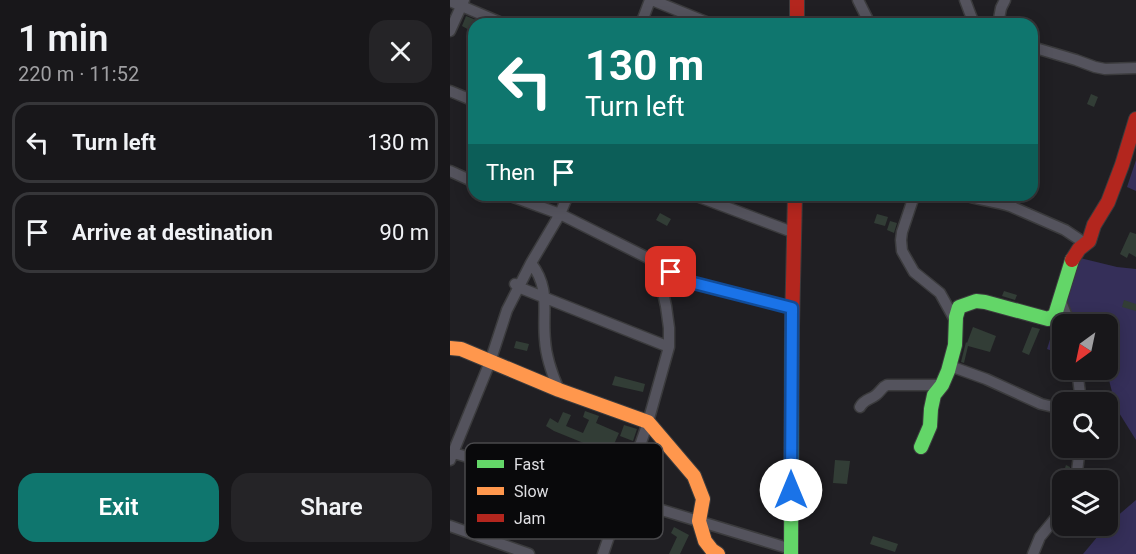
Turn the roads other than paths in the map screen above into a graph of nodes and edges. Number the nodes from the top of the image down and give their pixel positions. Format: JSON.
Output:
{"nodes":[{"id":1,"x":651,"y":0,"type":"edge"},
{"id":2,"x":797,"y":0,"type":"edge"},
{"id":3,"x":858,"y":0,"type":"edge"},
{"id":4,"x":964,"y":0,"type":"edge"},
{"id":5,"x":1005,"y":0,"type":"edge"},
{"id":6,"x":450,"y":1,"type":"edge"},
{"id":7,"x":463,"y":3,"type":"edge"},
{"id":8,"x":492,"y":18,"type":"edge"},
{"id":9,"x":644,"y":18,"type":"edge"},
{"id":10,"x":696,"y":18,"type":"edge"},
{"id":11,"x":797,"y":18,"type":"edge"},
{"id":12,"x":867,"y":18,"type":"edge"},
{"id":13,"x":972,"y":18,"type":"edge"},
{"id":14,"x":999,"y":18,"type":"edge"},
{"id":15,"x":450,"y":31,"type":"edge"},
{"id":16,"x":1038,"y":50,"type":"edge"},
{"id":17,"x":1136,"y":68,"type":"edge"},
{"id":18,"x":450,"y":91,"type":"edge"},
{"id":19,"x":468,"y":99,"type":"edge"},
{"id":20,"x":1136,"y":119,"type":"edge"},
{"id":21,"x":450,"y":171,"type":"edge"},
{"id":22,"x":468,"y":179,"type":"edge"},
{"id":23,"x":524,"y":201,"type":"edge"},
{"id":24,"x":565,"y":201,"type":"edge"},
{"id":25,"x":710,"y":201,"type":"edge"},
{"id":26,"x":795,"y":201,"type":"edge"},
{"id":27,"x":912,"y":201,"type":"edge"},
{"id":28,"x":986,"y":201,"type":"edge"},
{"id":29,"x":560,"y":214,"type":"junction"},
{"id":30,"x":795,"y":233,"type":"junction"},
{"id":31,"x":1086,"y":244,"type":"junction"},
{"id":32,"x":656,"y":262,"type":"junction"},
{"id":33,"x":531,"y":263,"type":"junction"},
{"id":34,"x":517,"y":286,"type":"junction"},
{"id":35,"x":940,"y":293,"type":"junction"},
{"id":36,"x":545,"y":298,"type":"junction"},
{"id":37,"x":1060,"y":298,"type":"junction"},
{"id":38,"x":968,"y":303,"type":"junction"},
{"id":39,"x":792,"y":308,"type":"junction"},
{"id":40,"x":1066,"y":314,"type":"edge"},
{"id":41,"x":956,"y":321,"type":"junction"},
{"id":42,"x":669,"y":347,"type":"junction"},
{"id":43,"x":450,"y":348,"type":"edge"},
{"id":44,"x":490,"y":362,"type":"junction"},
{"id":45,"x":950,"y":366,"type":"junction"},
{"id":46,"x":942,"y":385,"type":"junction"},
{"id":47,"x":559,"y":390,"type":"junction"},
{"id":48,"x":860,"y":407,"type":"dead end"},
{"id":49,"x":1052,"y":407,"type":"edge"},
{"id":50,"x":648,"y":422,"type":"junction"},
{"id":51,"x":641,"y":443,"type":"edge"},
{"id":52,"x":921,"y":447,"type":"dead end"},
{"id":53,"x":452,"y":452,"type":"edge"},
{"id":54,"x":663,"y":510,"type":"edge"},
{"id":55,"x":699,"y":521,"type":"junction"},
{"id":56,"x":1052,"y":522,"type":"edge"},
{"id":57,"x":450,"y":526,"type":"edge"},
{"id":58,"x":465,"y":531,"type":"edge"},
{"id":59,"x":487,"y":539,"type":"edge"},
{"id":60,"x":608,"y":539,"type":"edge"},
{"id":61,"x":791,"y":551,"type":"edge"},
{"id":62,"x":529,"y":554,"type":"edge"},
{"id":63,"x":603,"y":554,"type":"edge"},
{"id":64,"x":718,"y":554,"type":"edge"},
{"id":65,"x":1033,"y":554,"type":"edge"}],
"edges":[{"from":1,"to":9,"type":"street"},
{"from":1,"to":10,"type":"street"},
{"from":2,"to":11,"type":"street"},
{"from":3,"to":12,"type":"street"},
{"from":4,"to":13,"type":"street"},
{"from":5,"to":14,"type":"street"},
{"from":6,"to":7,"type":"street"},
{"from":7,"to":8,"type":"street"},
{"from":7,"to":15,"type":"street"},
{"from":16,"to":17,"type":"street"},
{"from":18,"to":19,"type":"street"},
{"from":20,"to":31,"type":"street"},
{"from":21,"to":22,"type":"street"},
{"from":23,"to":29,"type":"street"},
{"from":24,"to":29,"type":"street"},
{"from":25,"to":30,"type":"street"},
{"from":26,"to":30,"type":"street"},
{"from":27,"to":35,"type":"street"},
{"from":28,"to":31,"type":"street"},
{"from":29,"to":32,"type":"street"},
{"from":29,"to":33,"type":"street"},
{"from":30,"to":39,"type":"street"},
{"from":31,"to":37,"type":"street"},
{"from":32,"to":39,"type":"street"},
{"from":32,"to":42,"type":"street"},
{"from":33,"to":34,"type":"street"},
{"from":33,"to":36,"type":"street"},
{"from":34,"to":36,"type":"street"},
{"from":34,"to":44,"type":"street"},
{"from":35,"to":38,"type":"street"},
{"from":35,"to":41,"type":"street"},
{"from":36,"to":42,"type":"street"},
{"from":36,"to":47,"type":"street"},
{"from":37,"to":38,"type":"street"},
{"from":37,"to":40,"type":"street"},
{"from":38,"to":41,"type":"street"},
{"from":39,"to":61,"type":"street"},
{"from":41,"to":45,"type":"street"},
{"from":42,"to":50,"type":"street"},
{"from":43,"to":44,"type":"street"},
{"from":44,"to":47,"type":"street"},
{"from":44,"to":53,"type":"street"},
{"from":45,"to":46,"type":"street"},
{"from":45,"to":49,"type":"street"},
{"from":46,"to":48,"type":"street"},
{"from":46,"to":52,"type":"street"},
{"from":47,"to":50,"type":"street"},
{"from":50,"to":51,"type":"street"},
{"from":50,"to":55,"type":"street"},
{"from":54,"to":55,"type":"street"},
{"from":55,"to":61,"type":"street"},
{"from":55,"to":64,"type":"street"},
{"from":56,"to":65,"type":"street"},
{"from":57,"to":58,"type":"street"},
{"from":59,"to":62,"type":"street"},
{"from":60,"to":63,"type":"street"}]}
